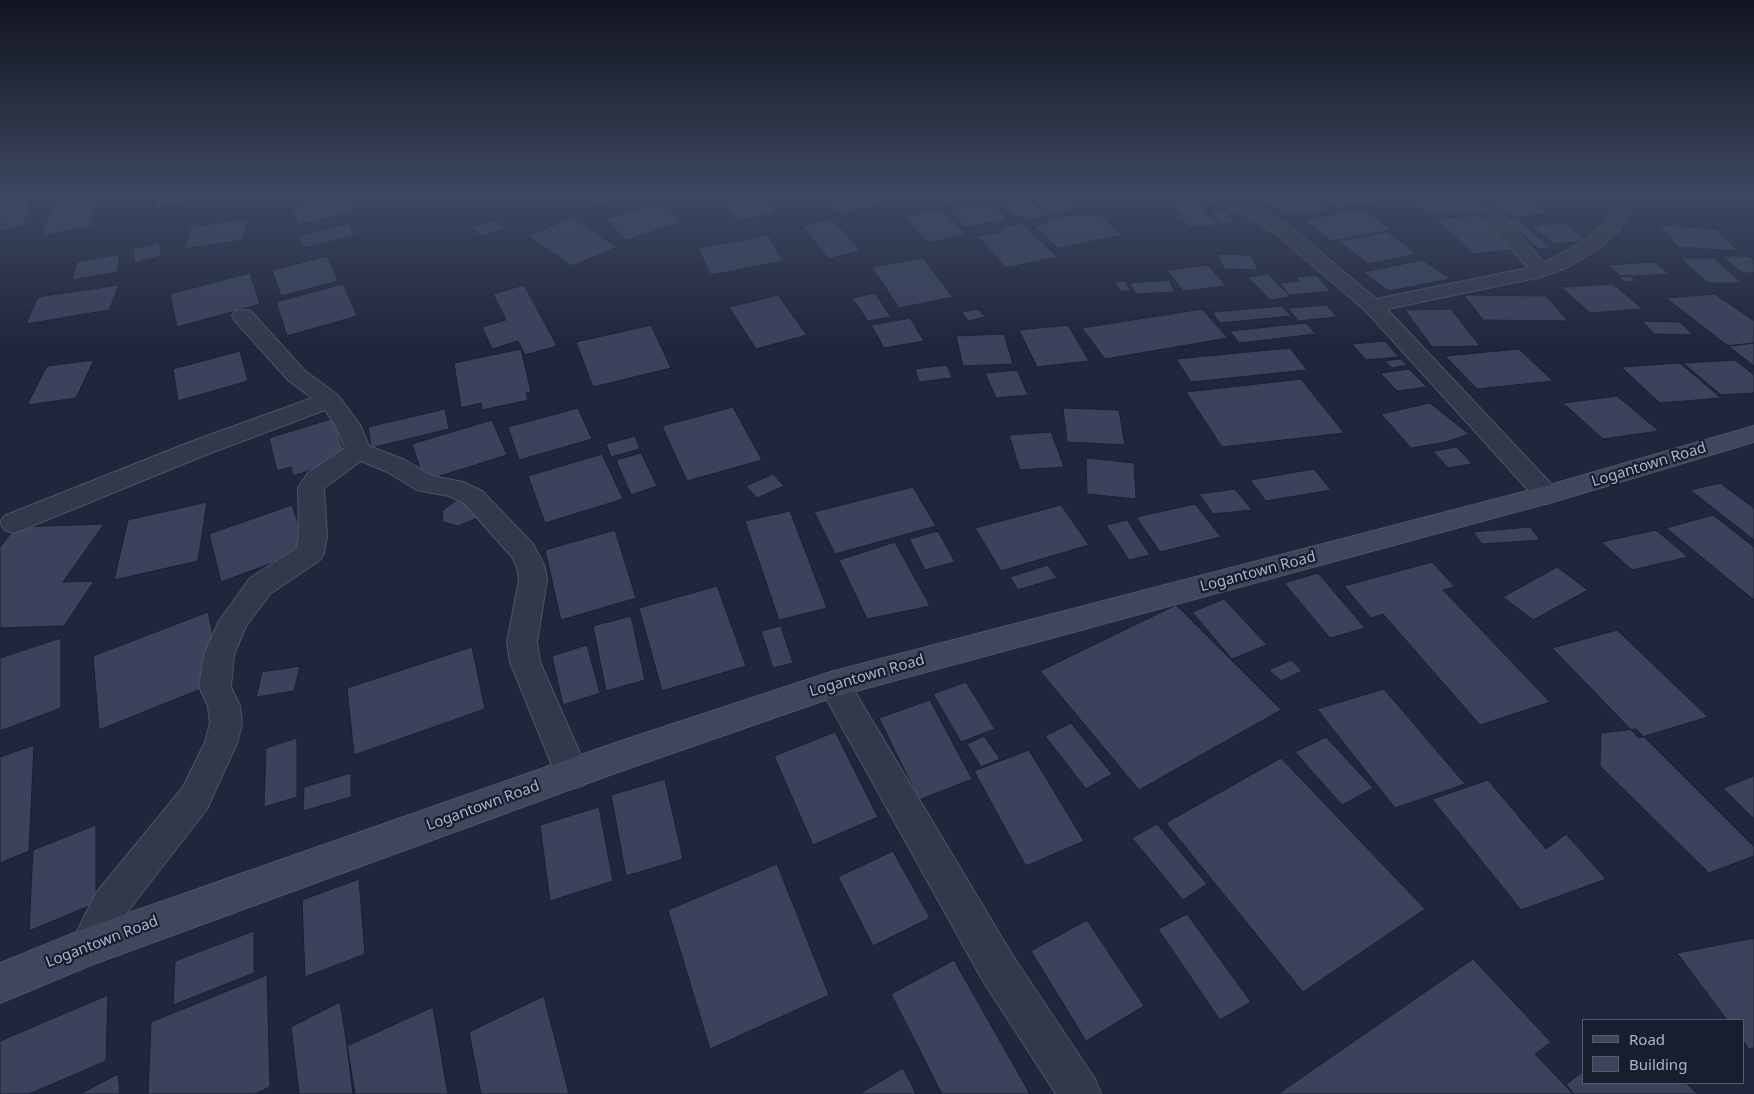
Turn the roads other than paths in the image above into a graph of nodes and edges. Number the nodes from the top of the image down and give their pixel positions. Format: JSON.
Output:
{"nodes":[{"id":1,"x":1302,"y":246,"type":"edge"},
{"id":2,"x":1519,"y":246,"type":"edge"},
{"id":3,"x":1589,"y":246,"type":"edge"},
{"id":4,"x":1541,"y":271,"type":"junction"},
{"id":5,"x":1372,"y":306,"type":"junction"},
{"id":6,"x":243,"y":316,"type":"dead end"},
{"id":7,"x":330,"y":400,"type":"junction"},
{"id":8,"x":1751,"y":438,"type":"edge"},
{"id":9,"x":359,"y":451,"type":"junction"},
{"id":10,"x":1547,"y":495,"type":"junction"},
{"id":11,"x":14,"y":523,"type":"dead end"},
{"id":12,"x":834,"y":684,"type":"junction"},
{"id":13,"x":572,"y":774,"type":"junction"},
{"id":14,"x":88,"y":946,"type":"junction"},
{"id":15,"x":0,"y":983,"type":"edge"},
{"id":16,"x":1080,"y":1094,"type":"edge"}],
"edges":[{"from":1,"to":5,"type":"street"},
{"from":2,"to":4,"type":"street"},
{"from":3,"to":4,"type":"street"},
{"from":4,"to":5,"type":"street"},
{"from":5,"to":10,"type":"street"},
{"from":6,"to":7,"type":"street"},
{"from":7,"to":9,"type":"street"},
{"from":7,"to":11,"type":"street"},
{"from":8,"to":10,"type":"street","name":"Logantown Road"},
{"from":9,"to":13,"type":"street"},
{"from":9,"to":14,"type":"street"},
{"from":10,"to":12,"type":"street","name":"Logantown Road"},
{"from":12,"to":13,"type":"street","name":"Logantown Road"},
{"from":12,"to":16,"type":"street"},
{"from":13,"to":14,"type":"street","name":"Logantown Road"},
{"from":14,"to":15,"type":"street","name":"Logantown Road"}]}
